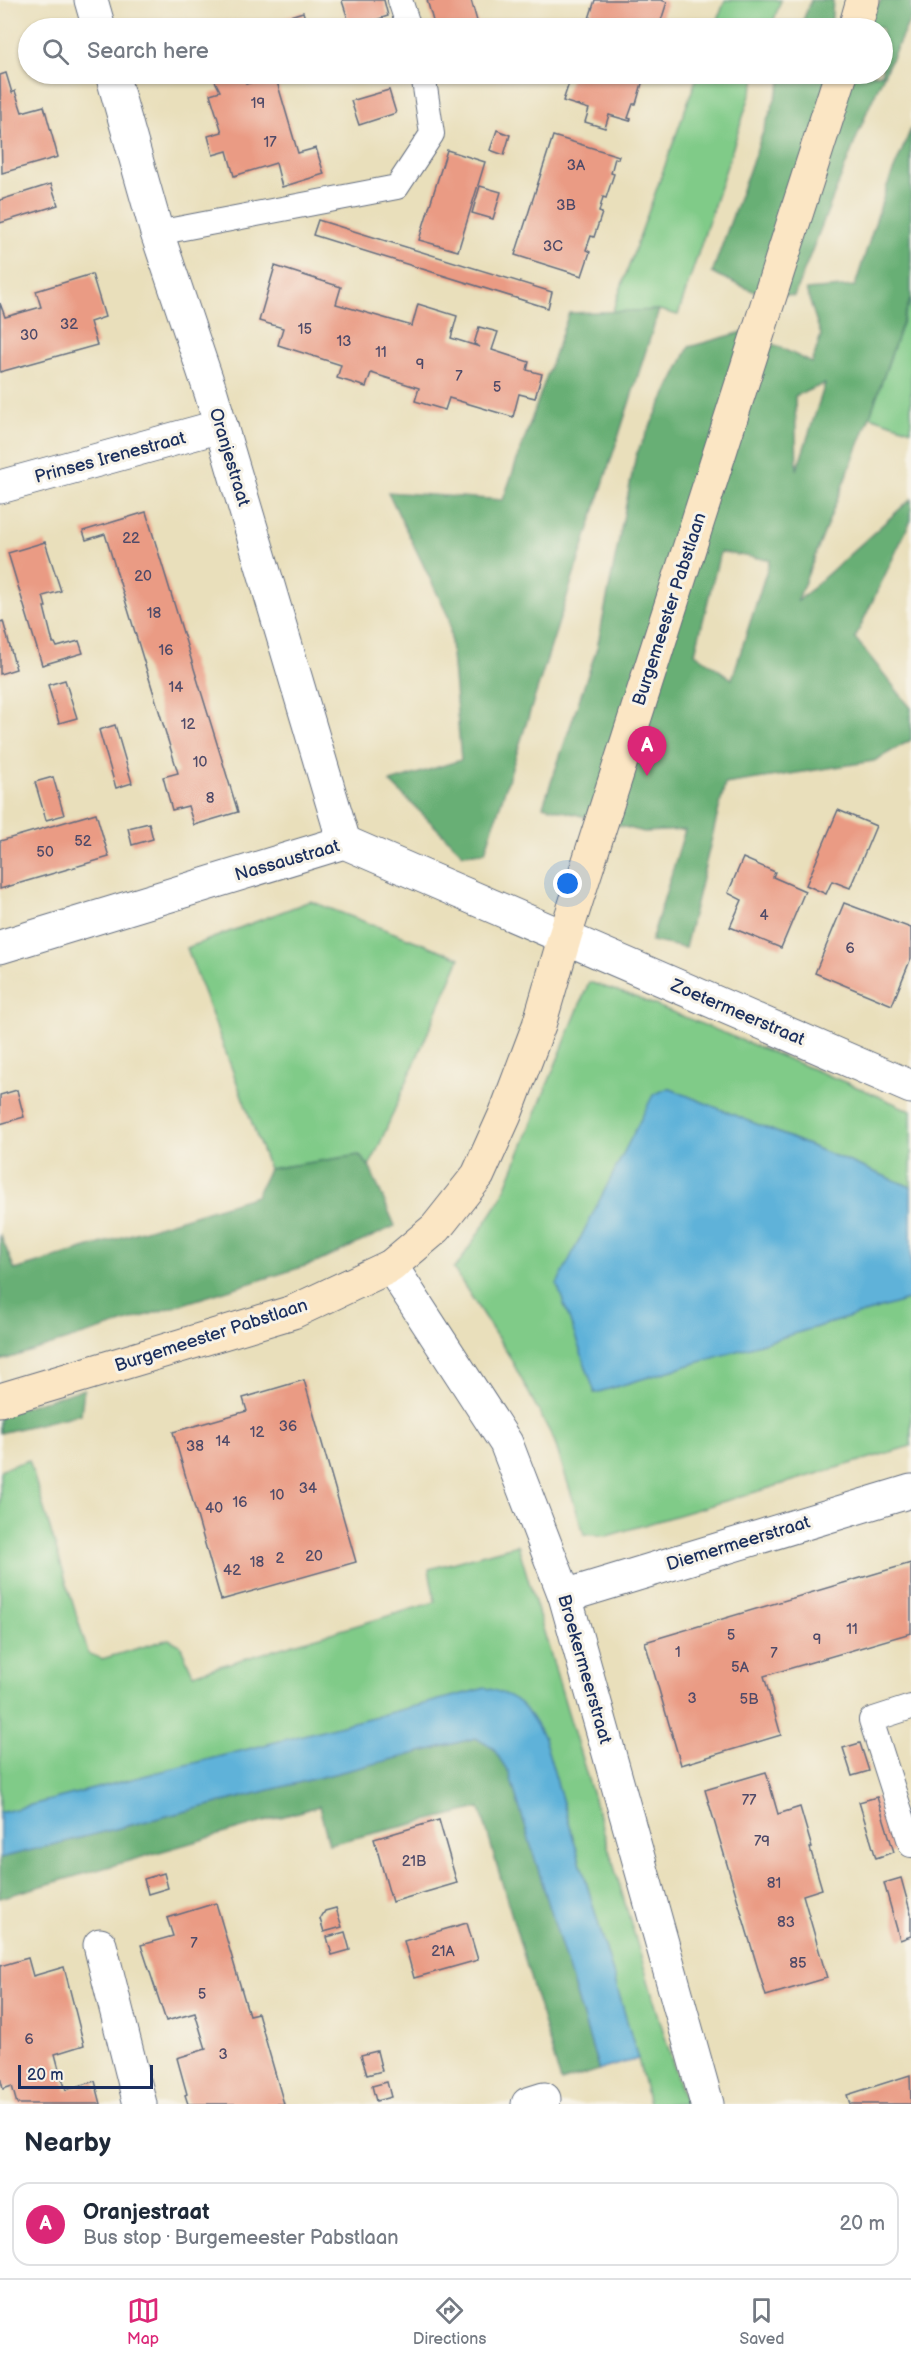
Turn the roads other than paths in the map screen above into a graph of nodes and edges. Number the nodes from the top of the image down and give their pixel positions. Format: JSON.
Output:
{"nodes":[{"id":1,"x":91,"y":0,"type":"edge"},
{"id":2,"x":400,"y":0,"type":"edge"},
{"id":3,"x":863,"y":0,"type":"edge"},
{"id":4,"x":96,"y":18,"type":"edge"},
{"id":5,"x":406,"y":18,"type":"edge"},
{"id":6,"x":858,"y":18,"type":"edge"},
{"id":7,"x":115,"y":84,"type":"edge"},
{"id":8,"x":425,"y":84,"type":"edge"},
{"id":9,"x":838,"y":84,"type":"edge"},
{"id":10,"x":157,"y":232,"type":"junction"},
{"id":11,"x":221,"y":426,"type":"junction"},
{"id":12,"x":0,"y":487,"type":"edge"},
{"id":13,"x":344,"y":842,"type":"junction"},
{"id":14,"x":565,"y":936,"type":"junction"},
{"id":15,"x":0,"y":947,"type":"edge"},
{"id":16,"x":911,"y":1087,"type":"edge"},
{"id":17,"x":391,"y":1266,"type":"junction"},
{"id":18,"x":0,"y":1400,"type":"edge"},
{"id":19,"x":911,"y":1491,"type":"edge"},
{"id":20,"x":565,"y":1596,"type":"junction"},
{"id":21,"x":911,"y":1707,"type":"edge"},
{"id":22,"x":911,"y":1845,"type":"edge"},
{"id":23,"x":100,"y":1945,"type":"dead end"},
{"id":24,"x":140,"y":2104,"type":"edge"},
{"id":25,"x":706,"y":2104,"type":"edge"}],
"edges":[{"from":1,"to":4,"type":"street"},
{"from":2,"to":5,"type":"lane"},
{"from":3,"to":6,"type":"street"},
{"from":7,"to":10,"type":"street","name":"Oranjestraat"},
{"from":8,"to":10,"type":"lane"},
{"from":9,"to":14,"type":"street","name":"Burgemeester Pabstlaan"},
{"from":10,"to":11,"type":"street","name":"Oranjestraat"},
{"from":11,"to":12,"type":"street","name":"Prinses Irenestraat"},
{"from":11,"to":13,"type":"street","name":"Oranjestraat"},
{"from":13,"to":14,"type":"street","name":"Nassaustraat"},
{"from":13,"to":15,"type":"street","name":"Nassaustraat"},
{"from":14,"to":16,"type":"street","name":"Zoetermeerstraat"},
{"from":14,"to":17,"type":"street","name":"Burgemeester Pabstlaan"},
{"from":17,"to":18,"type":"street","name":"Burgemeester Pabstlaan"},
{"from":17,"to":20,"type":"street","name":"Broekermeerstraat"},
{"from":19,"to":20,"type":"street","name":"Diemermeerstraat"},
{"from":20,"to":25,"type":"street","name":"Broekermeerstraat"},
{"from":21,"to":22,"type":"lane"},
{"from":23,"to":24,"type":"street"}]}
